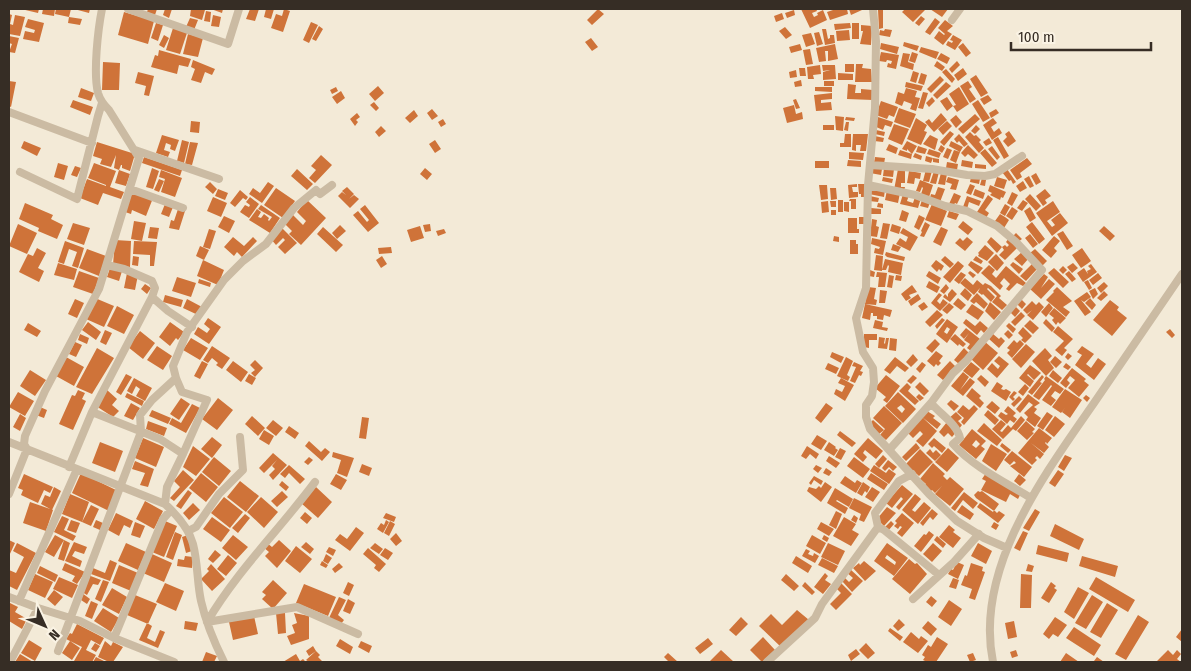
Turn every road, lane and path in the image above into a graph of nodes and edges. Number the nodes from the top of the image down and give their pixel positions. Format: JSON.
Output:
{"nodes":[{"id":1,"x":102,"y":9,"type":"edge"},
{"id":2,"x":128,"y":9,"type":"edge"},
{"id":3,"x":239,"y":9,"type":"edge"},
{"id":4,"x":873,"y":9,"type":"edge"},
{"id":5,"x":960,"y":9,"type":"edge"},
{"id":6,"x":952,"y":20,"type":"dead end"},
{"id":7,"x":102,"y":103,"type":"junction"},
{"id":8,"x":9,"y":112,"type":"edge"},
{"id":9,"x":92,"y":143,"type":"junction"},
{"id":10,"x":135,"y":150,"type":"junction"},
{"id":11,"x":1022,"y":156,"type":"dead end"},
{"id":12,"x":870,"y":165,"type":"junction"},
{"id":13,"x":20,"y":172,"type":"dead end"},
{"id":14,"x":219,"y":179,"type":"dead end"},
{"id":15,"x":868,"y":184,"type":"junction"},
{"id":16,"x":332,"y":185,"type":"dead end"},
{"id":17,"x":130,"y":188,"type":"junction"},
{"id":18,"x":183,"y":208,"type":"dead end"},
{"id":19,"x":107,"y":265,"type":"junction"},
{"id":20,"x":1182,"y":274,"type":"edge"},
{"id":21,"x":152,"y":297,"type":"junction"},
{"id":22,"x":192,"y":327,"type":"junction"},
{"id":23,"x":176,"y":378,"type":"junction"},
{"id":24,"x":931,"y":403,"type":"junction"},
{"id":25,"x":92,"y":412,"type":"junction"},
{"id":26,"x":141,"y":432,"type":"junction"},
{"id":27,"x":240,"y":437,"type":"dead end"},
{"id":28,"x":9,"y":442,"type":"edge"},
{"id":29,"x":27,"y":448,"type":"junction"},
{"id":30,"x":889,"y":450,"type":"junction"},
{"id":31,"x":183,"y":454,"type":"junction"},
{"id":32,"x":73,"y":468,"type":"junction"},
{"id":33,"x":912,"y":474,"type":"junction"},
{"id":34,"x":315,"y":482,"type":"dead end"},
{"id":35,"x":121,"y":487,"type":"junction"},
{"id":36,"x":9,"y":494,"type":"edge"},
{"id":37,"x":1031,"y":498,"type":"junction"},
{"id":38,"x":168,"y":507,"type":"junction"},
{"id":39,"x":878,"y":527,"type":"junction"},
{"id":40,"x":188,"y":531,"type":"junction"},
{"id":41,"x":979,"y":534,"type":"junction"},
{"id":42,"x":1007,"y":548,"type":"junction"},
{"id":43,"x":939,"y":574,"type":"junction"},
{"id":44,"x":9,"y":597,"type":"edge"},
{"id":45,"x":913,"y":599,"type":"dead end"},
{"id":46,"x":19,"y":601,"type":"junction"},
{"id":47,"x":38,"y":608,"type":"junction"},
{"id":48,"x":70,"y":617,"type":"junction"},
{"id":49,"x":207,"y":622,"type":"junction"},
{"id":50,"x":358,"y":634,"type":"dead end"},
{"id":51,"x":114,"y":638,"type":"junction"},
{"id":52,"x":58,"y":651,"type":"dead end"},
{"id":53,"x":151,"y":654,"type":"junction"},
{"id":54,"x":10,"y":662,"type":"edge"},
{"id":55,"x":146,"y":662,"type":"edge"},
{"id":56,"x":174,"y":662,"type":"edge"},
{"id":57,"x":224,"y":662,"type":"edge"},
{"id":58,"x":767,"y":662,"type":"edge"},
{"id":59,"x":993,"y":662,"type":"edge"}],
"edges":[{"from":1,"to":7,"type":"street"},
{"from":2,"to":3,"type":"street"},
{"from":4,"to":12,"type":"street"},
{"from":5,"to":6,"type":"street"},
{"from":7,"to":9,"type":"street"},
{"from":7,"to":10,"type":"street"},
{"from":8,"to":9,"type":"street"},
{"from":9,"to":13,"type":"street"},
{"from":10,"to":14,"type":"street"},
{"from":10,"to":17,"type":"street"},
{"from":11,"to":12,"type":"street"},
{"from":12,"to":15,"type":"street"},
{"from":15,"to":24,"type":"street"},
{"from":15,"to":30,"type":"street"},
{"from":16,"to":22,"type":"street"},
{"from":17,"to":18,"type":"street"},
{"from":17,"to":19,"type":"street"},
{"from":19,"to":21,"type":"street"},
{"from":19,"to":29,"type":"street"},
{"from":20,"to":37,"type":"street"},
{"from":21,"to":22,"type":"street"},
{"from":21,"to":25,"type":"street"},
{"from":22,"to":23,"type":"street"},
{"from":23,"to":26,"type":"street"},
{"from":23,"to":31,"type":"street"},
{"from":24,"to":30,"type":"street"},
{"from":24,"to":37,"type":"street"},
{"from":25,"to":26,"type":"street"},
{"from":25,"to":32,"type":"street"},
{"from":26,"to":31,"type":"street"},
{"from":26,"to":35,"type":"street"},
{"from":27,"to":40,"type":"street"},
{"from":28,"to":29,"type":"street"},
{"from":29,"to":32,"type":"street"},
{"from":29,"to":36,"type":"street"},
{"from":30,"to":33,"type":"street"},
{"from":31,"to":38,"type":"street"},
{"from":32,"to":35,"type":"street"},
{"from":32,"to":46,"type":"street"},
{"from":33,"to":39,"type":"street"},
{"from":33,"to":41,"type":"street"},
{"from":34,"to":49,"type":"street"},
{"from":35,"to":38,"type":"street"},
{"from":35,"to":48,"type":"street"},
{"from":37,"to":42,"type":"street"},
{"from":38,"to":40,"type":"street"},
{"from":38,"to":51,"type":"street"},
{"from":39,"to":43,"type":"street"},
{"from":39,"to":58,"type":"street"},
{"from":40,"to":49,"type":"street"},
{"from":41,"to":42,"type":"street"},
{"from":41,"to":43,"type":"street"},
{"from":42,"to":59,"type":"street"},
{"from":43,"to":45,"type":"street"},
{"from":44,"to":46,"type":"street"},
{"from":46,"to":47,"type":"street"},
{"from":47,"to":48,"type":"street"},
{"from":47,"to":54,"type":"street"},
{"from":48,"to":51,"type":"street"},
{"from":48,"to":52,"type":"street"},
{"from":49,"to":50,"type":"street"},
{"from":49,"to":57,"type":"street"},
{"from":51,"to":53,"type":"street"},
{"from":53,"to":55,"type":"street"},
{"from":53,"to":56,"type":"street"}]}
